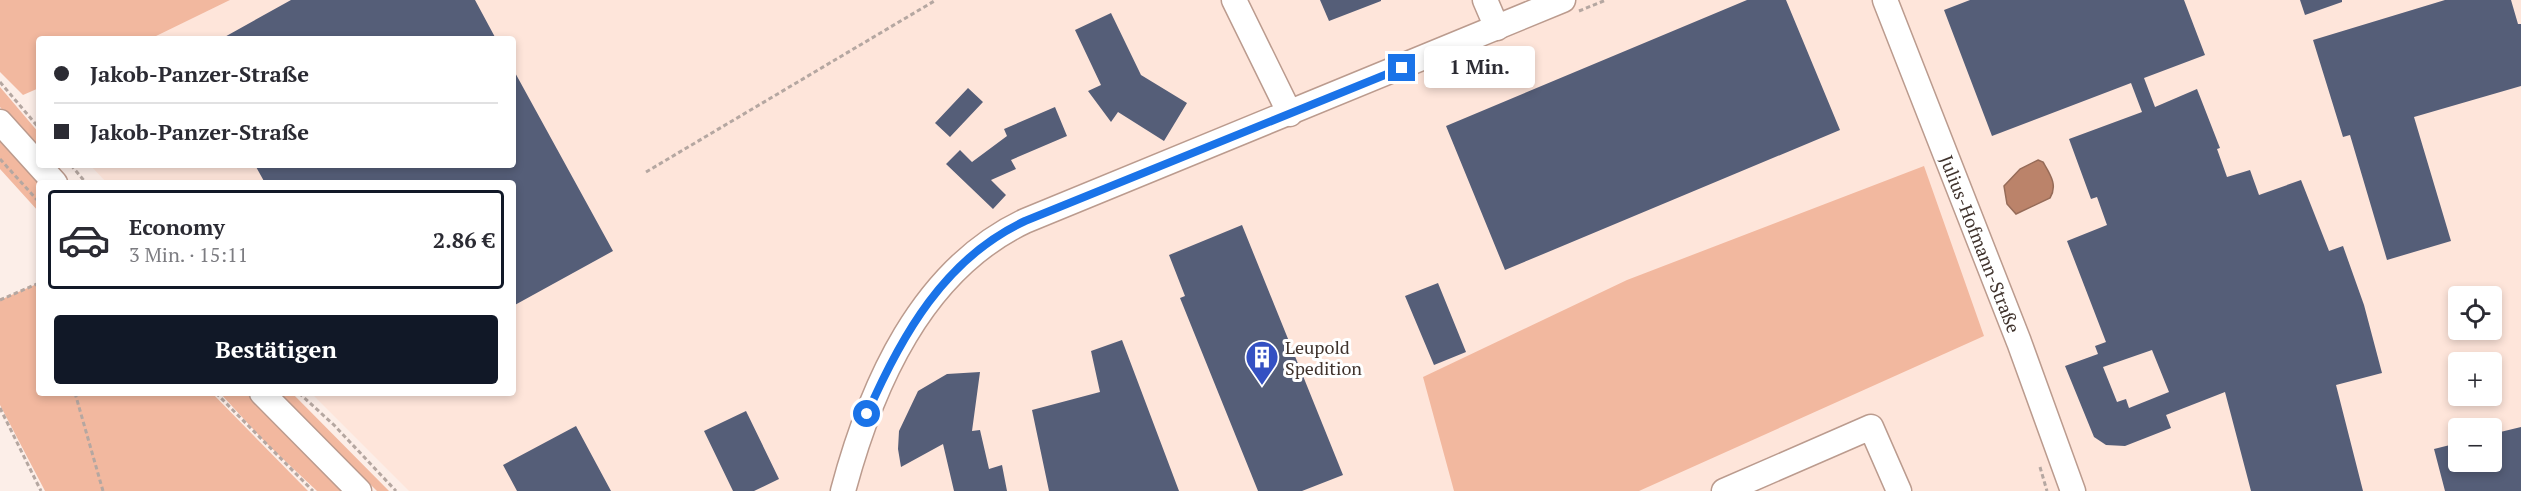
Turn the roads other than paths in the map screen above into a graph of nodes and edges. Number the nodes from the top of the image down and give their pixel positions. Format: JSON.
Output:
{"nodes":[{"id":1,"x":1234,"y":0,"type":"edge"},
{"id":2,"x":1485,"y":0,"type":"edge"},
{"id":3,"x":1563,"y":0,"type":"edge"},
{"id":4,"x":1885,"y":0,"type":"edge"},
{"id":5,"x":1497,"y":28,"type":"junction"},
{"id":6,"x":1290,"y":114,"type":"junction"},
{"id":7,"x":0,"y":122,"type":"edge"},
{"id":8,"x":36,"y":162,"type":"edge"},
{"id":9,"x":41,"y":168,"type":"edge"},
{"id":10,"x":52,"y":180,"type":"edge"},
{"id":11,"x":265,"y":396,"type":"edge"},
{"id":12,"x":359,"y":491,"type":"edge"},
{"id":13,"x":843,"y":491,"type":"edge"},
{"id":14,"x":1724,"y":491,"type":"edge"},
{"id":15,"x":1899,"y":491,"type":"edge"},
{"id":16,"x":2073,"y":491,"type":"edge"}],
"edges":[{"from":1,"to":6,"type":"street"},
{"from":2,"to":5,"type":"street"},
{"from":3,"to":5,"type":"street"},
{"from":4,"to":16,"type":"street","name":"Julius-Hofmann-Straße"},
{"from":5,"to":6,"type":"street"},
{"from":6,"to":13,"type":"street"},
{"from":7,"to":8,"type":"street"},
{"from":9,"to":10,"type":"street"},
{"from":11,"to":12,"type":"street"},
{"from":14,"to":15,"type":"street"}]}
